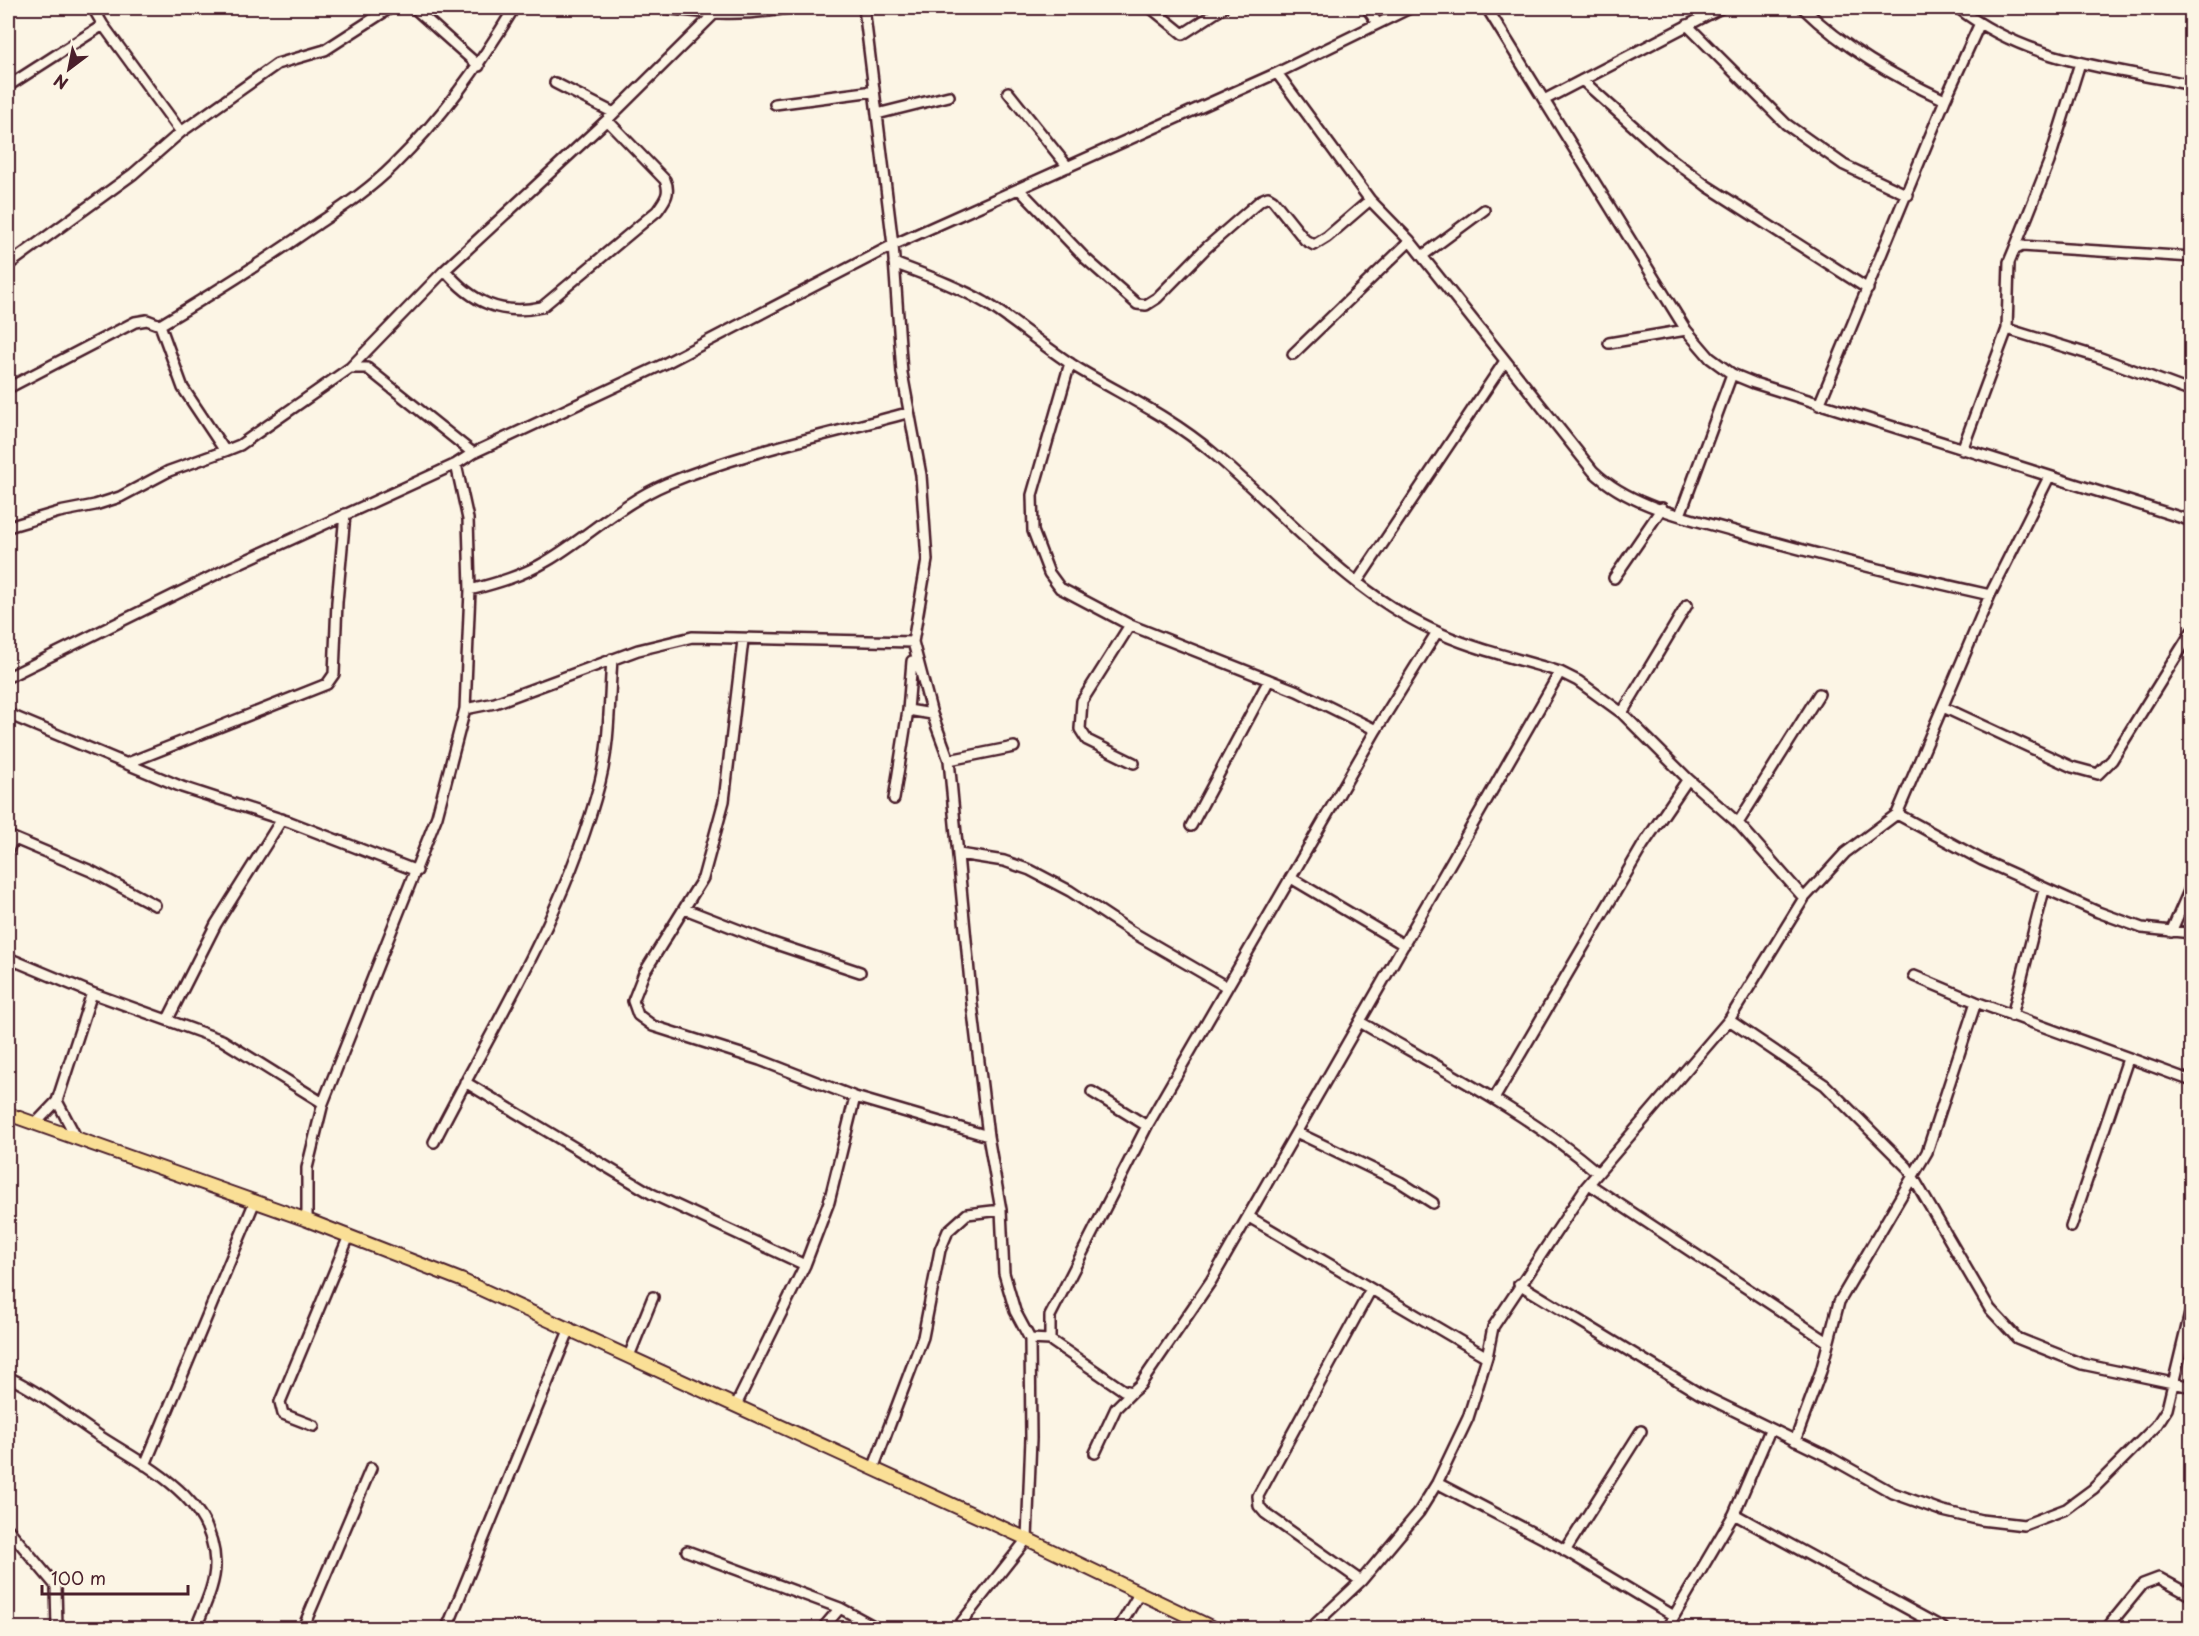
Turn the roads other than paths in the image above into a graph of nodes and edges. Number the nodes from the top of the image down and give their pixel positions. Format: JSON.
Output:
{"nodes":[{"id":1,"x":93,"y":8,"type":"edge"},
{"id":2,"x":390,"y":8,"type":"edge"},
{"id":3,"x":414,"y":8,"type":"edge"},
{"id":4,"x":514,"y":8,"type":"edge"},
{"id":5,"x":664,"y":8,"type":"edge"},
{"id":6,"x":788,"y":8,"type":"edge"},
{"id":7,"x":864,"y":8,"type":"edge"},
{"id":8,"x":1151,"y":8,"type":"edge"},
{"id":9,"x":1223,"y":8,"type":"edge"},
{"id":10,"x":1367,"y":8,"type":"edge"},
{"id":11,"x":1410,"y":8,"type":"edge"},
{"id":12,"x":1487,"y":8,"type":"edge"},
{"id":13,"x":1721,"y":8,"type":"edge"},
{"id":14,"x":1803,"y":8,"type":"edge"},
{"id":15,"x":1958,"y":8,"type":"edge"},
{"id":16,"x":713,"y":15,"type":"junction"},
{"id":17,"x":1980,"y":23,"type":"junction"},
{"id":18,"x":1377,"y":24,"type":"junction"},
{"id":19,"x":102,"y":25,"type":"junction"},
{"id":20,"x":1687,"y":25,"type":"junction"},
{"id":21,"x":2080,"y":63,"type":"junction"},
{"id":22,"x":479,"y":66,"type":"junction"},
{"id":23,"x":1277,"y":73,"type":"junction"},
{"id":24,"x":1582,"y":80,"type":"junction"},
{"id":25,"x":555,"y":83,"type":"dead end"},
{"id":26,"x":2192,"y":85,"type":"edge"},
{"id":27,"x":8,"y":86,"type":"edge"},
{"id":28,"x":874,"y":91,"type":"junction"},
{"id":29,"x":1008,"y":92,"type":"dead end"},
{"id":30,"x":949,"y":96,"type":"dead end"},
{"id":31,"x":1544,"y":100,"type":"junction"},
{"id":32,"x":1945,"y":100,"type":"junction"},
{"id":33,"x":775,"y":104,"type":"dead end"},
{"id":34,"x":877,"y":114,"type":"junction"},
{"id":35,"x":611,"y":117,"type":"junction"},
{"id":36,"x":181,"y":132,"type":"junction"},
{"id":37,"x":1068,"y":167,"type":"junction"},
{"id":38,"x":1019,"y":189,"type":"junction"},
{"id":39,"x":1908,"y":195,"type":"junction"},
{"id":40,"x":1370,"y":200,"type":"junction"},
{"id":41,"x":1484,"y":210,"type":"dead end"},
{"id":42,"x":1410,"y":241,"type":"junction"},
{"id":43,"x":893,"y":245,"type":"junction"},
{"id":44,"x":2014,"y":250,"type":"junction"},
{"id":45,"x":1422,"y":256,"type":"junction"},
{"id":46,"x":2192,"y":257,"type":"edge"},
{"id":47,"x":894,"y":263,"type":"junction"},
{"id":48,"x":8,"y":265,"type":"edge"},
{"id":49,"x":445,"y":270,"type":"junction"},
{"id":50,"x":1868,"y":289,"type":"junction"},
{"id":51,"x":160,"y":325,"type":"junction"},
{"id":52,"x":2007,"y":329,"type":"junction"},
{"id":53,"x":1686,"y":330,"type":"junction"},
{"id":54,"x":1610,"y":343,"type":"dead end"},
{"id":55,"x":1293,"y":354,"type":"dead end"},
{"id":56,"x":1505,"y":361,"type":"junction"},
{"id":57,"x":1070,"y":363,"type":"junction"},
{"id":58,"x":350,"y":368,"type":"junction"},
{"id":59,"x":1732,"y":374,"type":"junction"},
{"id":60,"x":8,"y":388,"type":"edge"},
{"id":61,"x":2192,"y":392,"type":"edge"},
{"id":62,"x":1820,"y":405,"type":"junction"},
{"id":63,"x":907,"y":413,"type":"junction"},
{"id":64,"x":1962,"y":450,"type":"junction"},
{"id":65,"x":225,"y":451,"type":"junction"},
{"id":66,"x":473,"y":453,"type":"junction"},
{"id":67,"x":456,"y":464,"type":"junction"},
{"id":68,"x":2049,"y":477,"type":"junction"},
{"id":69,"x":1662,"y":508,"type":"junction"},
{"id":70,"x":345,"y":514,"type":"junction"},
{"id":71,"x":1680,"y":515,"type":"junction"},
{"id":72,"x":2192,"y":521,"type":"edge"},
{"id":73,"x":8,"y":527,"type":"edge"},
{"id":74,"x":1614,"y":578,"type":"dead end"},
{"id":75,"x":1358,"y":582,"type":"junction"},
{"id":76,"x":470,"y":590,"type":"junction"},
{"id":77,"x":1990,"y":595,"type":"junction"},
{"id":78,"x":1687,"y":605,"type":"dead end"},
{"id":79,"x":1130,"y":625,"type":"junction"},
{"id":80,"x":2192,"y":631,"type":"edge"},
{"id":81,"x":1437,"y":632,"type":"junction"},
{"id":82,"x":742,"y":640,"type":"junction"},
{"id":83,"x":914,"y":642,"type":"junction"},
{"id":84,"x":612,"y":659,"type":"junction"},
{"id":85,"x":912,"y":661,"type":"dead end"},
{"id":86,"x":1560,"y":672,"type":"junction"},
{"id":87,"x":8,"y":677,"type":"edge"},
{"id":88,"x":1269,"y":680,"type":"junction"},
{"id":89,"x":1819,"y":694,"type":"dead end"},
{"id":90,"x":1942,"y":707,"type":"junction"},
{"id":91,"x":465,"y":709,"type":"junction"},
{"id":92,"x":908,"y":710,"type":"junction"},
{"id":93,"x":1622,"y":713,"type":"junction"},
{"id":94,"x":8,"y":714,"type":"edge"},
{"id":95,"x":932,"y":714,"type":"junction"},
{"id":96,"x":1376,"y":730,"type":"junction"},
{"id":97,"x":1014,"y":747,"type":"dead end"},
{"id":98,"x":949,"y":760,"type":"junction"},
{"id":99,"x":128,"y":763,"type":"junction"},
{"id":100,"x":1134,"y":763,"type":"dead end"},
{"id":101,"x":1688,"y":779,"type":"junction"},
{"id":102,"x":894,"y":799,"type":"dead end"},
{"id":103,"x":1897,"y":814,"type":"junction"},
{"id":104,"x":282,"y":819,"type":"junction"},
{"id":105,"x":1738,"y":823,"type":"junction"},
{"id":106,"x":1191,"y":826,"type":"dead end"},
{"id":107,"x":10,"y":837,"type":"edge"},
{"id":108,"x":8,"y":850,"type":"edge"},
{"id":109,"x":959,"y":854,"type":"junction"},
{"id":110,"x":417,"y":871,"type":"junction"},
{"id":111,"x":1291,"y":878,"type":"junction"},
{"id":112,"x":2192,"y":884,"type":"edge"},
{"id":113,"x":2044,"y":890,"type":"junction"},
{"id":114,"x":1804,"y":898,"type":"junction"},
{"id":115,"x":155,"y":905,"type":"dead end"},
{"id":116,"x":685,"y":909,"type":"junction"},
{"id":117,"x":2171,"y":932,"type":"junction"},
{"id":118,"x":2192,"y":933,"type":"edge"},
{"id":119,"x":1404,"y":945,"type":"junction"},
{"id":120,"x":8,"y":958,"type":"edge"},
{"id":121,"x":860,"y":972,"type":"dead end"},
{"id":122,"x":1914,"y":976,"type":"dead end"},
{"id":123,"x":1227,"y":987,"type":"junction"},
{"id":124,"x":92,"y":993,"type":"junction"},
{"id":125,"x":1976,"y":1002,"type":"junction"},
{"id":126,"x":2012,"y":1016,"type":"junction"},
{"id":127,"x":168,"y":1019,"type":"junction"},
{"id":128,"x":1729,"y":1020,"type":"junction"},
{"id":129,"x":1360,"y":1022,"type":"junction"},
{"id":130,"x":2128,"y":1059,"type":"junction"},
{"id":131,"x":2192,"y":1081,"type":"edge"},
{"id":132,"x":465,"y":1082,"type":"junction"},
{"id":133,"x":1092,"y":1092,"type":"dead end"},
{"id":134,"x":855,"y":1098,"type":"junction"},
{"id":135,"x":1494,"y":1099,"type":"junction"},
{"id":136,"x":57,"y":1101,"type":"junction"},
{"id":137,"x":323,"y":1104,"type":"junction"},
{"id":138,"x":8,"y":1114,"type":"edge"},
{"id":139,"x":36,"y":1123,"type":"junction"},
{"id":140,"x":1147,"y":1126,"type":"junction"},
{"id":141,"x":1298,"y":1133,"type":"junction"},
{"id":142,"x":988,"y":1136,"type":"junction"},
{"id":143,"x":76,"y":1137,"type":"junction"},
{"id":144,"x":434,"y":1142,"type":"dead end"},
{"id":145,"x":1598,"y":1173,"type":"junction"},
{"id":146,"x":1913,"y":1176,"type":"junction"},
{"id":147,"x":1589,"y":1184,"type":"junction"},
{"id":148,"x":255,"y":1201,"type":"junction"},
{"id":149,"x":1433,"y":1203,"type":"dead end"},
{"id":150,"x":1001,"y":1210,"type":"junction"},
{"id":151,"x":1249,"y":1216,"type":"junction"},
{"id":152,"x":307,"y":1220,"type":"junction"},
{"id":153,"x":2071,"y":1227,"type":"dead end"},
{"id":154,"x":349,"y":1236,"type":"junction"},
{"id":155,"x":805,"y":1265,"type":"junction"},
{"id":156,"x":1520,"y":1284,"type":"junction"},
{"id":157,"x":1371,"y":1289,"type":"junction"},
{"id":158,"x":653,"y":1297,"type":"dead end"},
{"id":159,"x":2192,"y":1305,"type":"edge"},
{"id":160,"x":570,"y":1328,"type":"junction"},
{"id":161,"x":1030,"y":1339,"type":"junction"},
{"id":162,"x":1050,"y":1341,"type":"junction"},
{"id":163,"x":1828,"y":1342,"type":"junction"},
{"id":164,"x":629,"y":1356,"type":"junction"},
{"id":165,"x":1487,"y":1357,"type":"junction"},
{"id":166,"x":8,"y":1377,"type":"edge"},
{"id":167,"x":2173,"y":1383,"type":"junction"},
{"id":168,"x":2192,"y":1387,"type":"edge"},
{"id":169,"x":1132,"y":1392,"type":"junction"},
{"id":170,"x":736,"y":1405,"type":"junction"},
{"id":171,"x":314,"y":1426,"type":"dead end"},
{"id":172,"x":1770,"y":1430,"type":"junction"},
{"id":173,"x":1641,"y":1431,"type":"dead end"},
{"id":174,"x":1795,"y":1441,"type":"junction"},
{"id":175,"x":1095,"y":1454,"type":"dead end"},
{"id":176,"x":145,"y":1465,"type":"junction"},
{"id":177,"x":371,"y":1468,"type":"dead end"},
{"id":178,"x":873,"y":1469,"type":"junction"},
{"id":179,"x":1437,"y":1483,"type":"junction"},
{"id":180,"x":1734,"y":1514,"type":"junction"},
{"id":181,"x":8,"y":1529,"type":"edge"},
{"id":182,"x":1027,"y":1539,"type":"junction"},
{"id":183,"x":687,"y":1551,"type":"dead end"},
{"id":184,"x":1565,"y":1551,"type":"junction"},
{"id":185,"x":1361,"y":1581,"type":"junction"},
{"id":186,"x":1139,"y":1594,"type":"junction"},
{"id":187,"x":2192,"y":1596,"type":"edge"},
{"id":188,"x":840,"y":1608,"type":"junction"},
{"id":189,"x":1674,"y":1616,"type":"junction"},
{"id":190,"x":57,"y":1629,"type":"edge"},
{"id":191,"x":195,"y":1629,"type":"edge"},
{"id":192,"x":303,"y":1629,"type":"edge"},
{"id":193,"x":447,"y":1629,"type":"edge"},
{"id":194,"x":823,"y":1629,"type":"edge"},
{"id":195,"x":877,"y":1629,"type":"edge"},
{"id":196,"x":957,"y":1629,"type":"edge"},
{"id":197,"x":1119,"y":1629,"type":"edge"},
{"id":198,"x":1213,"y":1629,"type":"edge"},
{"id":199,"x":1311,"y":1629,"type":"edge"},
{"id":200,"x":1667,"y":1629,"type":"edge"},
{"id":201,"x":1943,"y":1629,"type":"edge"},
{"id":202,"x":2107,"y":1629,"type":"edge"}],
"edges":[{"from":1,"to":19,"type":"street"},
{"from":2,"to":36,"type":"street"},
{"from":3,"to":22,"type":"street"},
{"from":4,"to":22,"type":"street"},
{"from":5,"to":16,"type":"street"},
{"from":6,"to":16,"type":"street"},
{"from":7,"to":28,"type":"street"},
{"from":8,"to":9,"type":"street"},
{"from":10,"to":18,"type":"street"},
{"from":11,"to":18,"type":"street"},
{"from":12,"to":31,"type":"street"},
{"from":13,"to":20,"type":"street"},
{"from":14,"to":32,"type":"street"},
{"from":15,"to":17,"type":"street"},
{"from":16,"to":35,"type":"street"},
{"from":17,"to":21,"type":"street"},
{"from":17,"to":32,"type":"street"},
{"from":18,"to":23,"type":"street"},
{"from":19,"to":27,"type":"street"},
{"from":19,"to":36,"type":"street"},
{"from":20,"to":24,"type":"street"},
{"from":20,"to":39,"type":"street"},
{"from":21,"to":26,"type":"street"},
{"from":21,"to":44,"type":"street"},
{"from":22,"to":51,"type":"street"},
{"from":23,"to":37,"type":"street"},
{"from":23,"to":40,"type":"street"},
{"from":24,"to":31,"type":"street"},
{"from":24,"to":50,"type":"street"},
{"from":25,"to":35,"type":"street"},
{"from":28,"to":33,"type":"street"},
{"from":28,"to":34,"type":"street"},
{"from":29,"to":37,"type":"street"},
{"from":30,"to":34,"type":"street"},
{"from":31,"to":53,"type":"street"},
{"from":32,"to":39,"type":"street"},
{"from":34,"to":43,"type":"street"},
{"from":35,"to":49,"type":"street"},
{"from":35,"to":49,"type":"street"},
{"from":36,"to":48,"type":"street"},
{"from":37,"to":38,"type":"street"},
{"from":38,"to":40,"type":"street"},
{"from":38,"to":43,"type":"street"},
{"from":39,"to":50,"type":"street"},
{"from":40,"to":42,"type":"street"},
{"from":41,"to":45,"type":"street"},
{"from":42,"to":45,"type":"street"},
{"from":42,"to":55,"type":"street"},
{"from":43,"to":47,"type":"street"},
{"from":43,"to":66,"type":"street"},
{"from":44,"to":46,"type":"street"},
{"from":44,"to":52,"type":"street"},
{"from":45,"to":56,"type":"street"},
{"from":47,"to":57,"type":"street"},
{"from":47,"to":63,"type":"street"},
{"from":49,"to":58,"type":"street"},
{"from":50,"to":62,"type":"street"},
{"from":51,"to":60,"type":"street"},
{"from":51,"to":65,"type":"street"},
{"from":52,"to":61,"type":"street"},
{"from":52,"to":64,"type":"street"},
{"from":53,"to":54,"type":"street"},
{"from":53,"to":59,"type":"street"},
{"from":56,"to":69,"type":"street"},
{"from":56,"to":75,"type":"street"},
{"from":57,"to":75,"type":"street"},
{"from":57,"to":79,"type":"street"},
{"from":58,"to":65,"type":"street"},
{"from":58,"to":66,"type":"street"},
{"from":59,"to":62,"type":"street"},
{"from":59,"to":71,"type":"street"},
{"from":62,"to":64,"type":"street"},
{"from":63,"to":76,"type":"street"},
{"from":63,"to":83,"type":"street"},
{"from":64,"to":68,"type":"street"},
{"from":65,"to":73,"type":"street"},
{"from":66,"to":67,"type":"street"},
{"from":67,"to":70,"type":"street"},
{"from":67,"to":76,"type":"street"},
{"from":68,"to":72,"type":"street"},
{"from":68,"to":77,"type":"street"},
{"from":69,"to":71,"type":"street"},
{"from":69,"to":74,"type":"street"},
{"from":70,"to":87,"type":"street"},
{"from":70,"to":99,"type":"street"},
{"from":71,"to":77,"type":"street"},
{"from":75,"to":81,"type":"street"},
{"from":76,"to":91,"type":"street"},
{"from":77,"to":90,"type":"street"},
{"from":78,"to":93,"type":"street"},
{"from":79,"to":88,"type":"street"},
{"from":79,"to":100,"type":"street"},
{"from":80,"to":90,"type":"street"},
{"from":81,"to":86,"type":"street"},
{"from":81,"to":96,"type":"street"},
{"from":82,"to":83,"type":"street"},
{"from":82,"to":84,"type":"street"},
{"from":82,"to":116,"type":"street"},
{"from":83,"to":95,"type":"street"},
{"from":84,"to":91,"type":"street"},
{"from":84,"to":132,"type":"street"},
{"from":85,"to":92,"type":"street"},
{"from":86,"to":93,"type":"street"},
{"from":86,"to":119,"type":"street"},
{"from":88,"to":96,"type":"street"},
{"from":88,"to":106,"type":"street"},
{"from":89,"to":105,"type":"street"},
{"from":90,"to":103,"type":"street"},
{"from":91,"to":110,"type":"street"},
{"from":92,"to":95,"type":"street"},
{"from":92,"to":102,"type":"street"},
{"from":93,"to":101,"type":"street"},
{"from":94,"to":99,"type":"street"},
{"from":95,"to":98,"type":"street"},
{"from":96,"to":111,"type":"street"},
{"from":97,"to":98,"type":"street"},
{"from":98,"to":109,"type":"street"},
{"from":99,"to":104,"type":"street"},
{"from":101,"to":105,"type":"street"},
{"from":101,"to":135,"type":"street"},
{"from":103,"to":113,"type":"street"},
{"from":103,"to":114,"type":"street"},
{"from":104,"to":110,"type":"street"},
{"from":104,"to":127,"type":"street"},
{"from":105,"to":114,"type":"street"},
{"from":107,"to":108,"type":"street"},
{"from":107,"to":115,"type":"street"},
{"from":109,"to":123,"type":"street"},
{"from":109,"to":142,"type":"street"},
{"from":110,"to":137,"type":"street"},
{"from":111,"to":119,"type":"street"},
{"from":111,"to":123,"type":"street"},
{"from":112,"to":117,"type":"street"},
{"from":113,"to":117,"type":"street"},
{"from":113,"to":126,"type":"street"},
{"from":114,"to":128,"type":"street"},
{"from":116,"to":121,"type":"street"},
{"from":116,"to":134,"type":"street"},
{"from":117,"to":118,"type":"street"},
{"from":119,"to":129,"type":"street"},
{"from":120,"to":124,"type":"street"},
{"from":122,"to":125,"type":"street"},
{"from":123,"to":140,"type":"street"},
{"from":124,"to":127,"type":"street"},
{"from":124,"to":136,"type":"street"},
{"from":125,"to":126,"type":"street"},
{"from":125,"to":146,"type":"street"},
{"from":126,"to":130,"type":"street"},
{"from":127,"to":137,"type":"street"},
{"from":128,"to":145,"type":"street"},
{"from":128,"to":146,"type":"street"},
{"from":129,"to":135,"type":"street"},
{"from":129,"to":141,"type":"street"},
{"from":130,"to":131,"type":"street"},
{"from":130,"to":153,"type":"street"},
{"from":132,"to":144,"type":"street"},
{"from":132,"to":155,"type":"street"},
{"from":133,"to":140,"type":"street"},
{"from":134,"to":142,"type":"street"},
{"from":134,"to":155,"type":"street"},
{"from":135,"to":145,"type":"street"},
{"from":136,"to":139,"type":"street"},
{"from":136,"to":143,"type":"street"},
{"from":137,"to":152,"type":"street"},
{"from":138,"to":139,"type":"main road"},
{"from":139,"to":143,"type":"main road"},
{"from":140,"to":162,"type":"street"},
{"from":141,"to":149,"type":"street"},
{"from":141,"to":151,"type":"street"},
{"from":142,"to":150,"type":"street"},
{"from":143,"to":148,"type":"main road"},
{"from":145,"to":147,"type":"street"},
{"from":146,"to":163,"type":"street"},
{"from":146,"to":167,"type":"street"},
{"from":147,"to":156,"type":"street"},
{"from":147,"to":163,"type":"street"},
{"from":148,"to":152,"type":"main road"},
{"from":148,"to":176,"type":"street"},
{"from":150,"to":161,"type":"street"},
{"from":150,"to":178,"type":"street"},
{"from":151,"to":157,"type":"street"},
{"from":151,"to":169,"type":"street"},
{"from":152,"to":154,"type":"main road"},
{"from":154,"to":160,"type":"main road"},
{"from":154,"to":171,"type":"street"},
{"from":155,"to":170,"type":"street"},
{"from":156,"to":165,"type":"street"},
{"from":156,"to":172,"type":"street"},
{"from":157,"to":165,"type":"street"},
{"from":157,"to":185,"type":"street"},
{"from":158,"to":164,"type":"street"},
{"from":159,"to":167,"type":"street"},
{"from":160,"to":164,"type":"main road"},
{"from":160,"to":193,"type":"street"},
{"from":161,"to":162,"type":"street"},
{"from":161,"to":182,"type":"street"},
{"from":162,"to":169,"type":"street"},
{"from":163,"to":174,"type":"street"},
{"from":164,"to":170,"type":"main road"},
{"from":165,"to":179,"type":"street"},
{"from":166,"to":176,"type":"street"},
{"from":167,"to":168,"type":"street"},
{"from":167,"to":174,"type":"street"},
{"from":169,"to":175,"type":"street"},
{"from":170,"to":178,"type":"main road"},
{"from":172,"to":174,"type":"street"},
{"from":172,"to":180,"type":"street"},
{"from":173,"to":184,"type":"street"},
{"from":176,"to":191,"type":"street"},
{"from":177,"to":192,"type":"street"},
{"from":178,"to":182,"type":"main road"},
{"from":179,"to":184,"type":"street"},
{"from":179,"to":185,"type":"street"},
{"from":180,"to":189,"type":"street"},
{"from":180,"to":201,"type":"street"},
{"from":181,"to":190,"type":"street"},
{"from":182,"to":186,"type":"main road"},
{"from":182,"to":196,"type":"street"},
{"from":183,"to":188,"type":"street"},
{"from":184,"to":189,"type":"street"},
{"from":185,"to":199,"type":"street"},
{"from":186,"to":197,"type":"street"},
{"from":186,"to":198,"type":"main road"},
{"from":187,"to":202,"type":"street"},
{"from":188,"to":194,"type":"street"},
{"from":188,"to":195,"type":"street"},
{"from":189,"to":200,"type":"street"}]}
